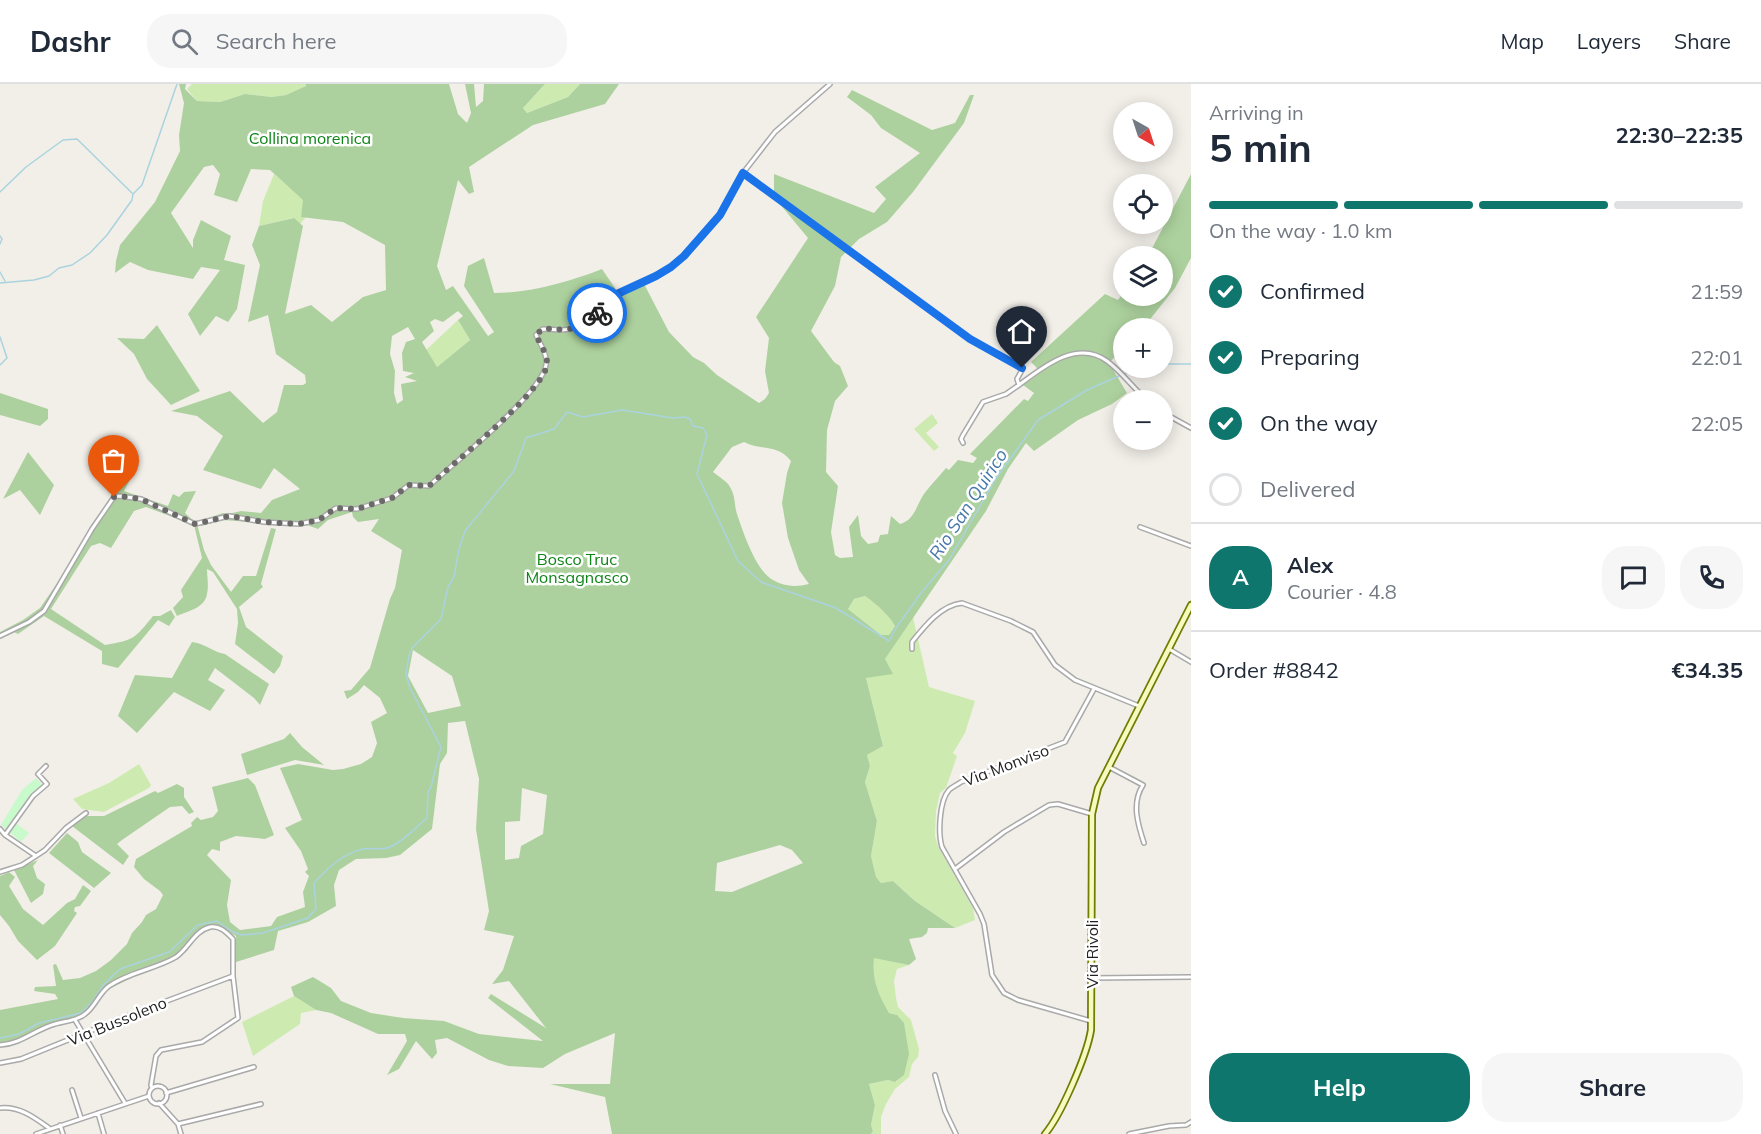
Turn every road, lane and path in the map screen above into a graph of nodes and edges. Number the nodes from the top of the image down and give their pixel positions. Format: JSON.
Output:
{"nodes":[{"id":1,"x":830,"y":84,"type":"edge"},
{"id":2,"x":743,"y":173,"type":"junction"},
{"id":3,"x":1019,"y":385,"type":"junction"},
{"id":4,"x":1137,"y":390,"type":"edge"},
{"id":5,"x":1173,"y":417,"type":"edge"},
{"id":6,"x":1191,"y":428,"type":"edge"},
{"id":7,"x":963,"y":443,"type":"dead end"},
{"id":8,"x":1140,"y":527,"type":"dead end"},
{"id":9,"x":1191,"y":546,"type":"edge"},
{"id":10,"x":1191,"y":605,"type":"edge"},
{"id":11,"x":0,"y":636,"type":"edge"},
{"id":12,"x":912,"y":649,"type":"dead end"},
{"id":13,"x":1168,"y":649,"type":"junction"},
{"id":14,"x":1191,"y":662,"type":"edge"},
{"id":15,"x":1094,"y":689,"type":"junction"},
{"id":16,"x":1139,"y":706,"type":"junction"},
{"id":17,"x":46,"y":766,"type":"dead end"},
{"id":18,"x":1109,"y":767,"type":"junction"},
{"id":19,"x":86,"y":813,"type":"dead end"},
{"id":20,"x":1092,"y":814,"type":"junction"},
{"id":21,"x":0,"y":829,"type":"edge"},
{"id":22,"x":5,"y":835,"type":"junction"},
{"id":23,"x":1144,"y":843,"type":"dead end"},
{"id":24,"x":36,"y":856,"type":"junction"},
{"id":25,"x":955,"y":869,"type":"junction"},
{"id":26,"x":0,"y":872,"type":"edge"},
{"id":27,"x":233,"y":976,"type":"junction"},
{"id":28,"x":1191,"y":977,"type":"edge"},
{"id":29,"x":1092,"y":978,"type":"junction"},
{"id":30,"x":75,"y":1019,"type":"junction"},
{"id":31,"x":1092,"y":1021,"type":"junction"},
{"id":32,"x":83,"y":1034,"type":"junction"},
{"id":33,"x":0,"y":1045,"type":"edge"},
{"id":34,"x":0,"y":1063,"type":"edge"},
{"id":35,"x":254,"y":1067,"type":"dead end"},
{"id":36,"x":935,"y":1075,"type":"dead end"},
{"id":37,"x":152,"y":1088,"type":"junction"},
{"id":38,"x":72,"y":1090,"type":"dead end"},
{"id":39,"x":166,"y":1093,"type":"junction"},
{"id":40,"x":149,"y":1096,"type":"junction"},
{"id":41,"x":125,"y":1103,"type":"junction"},
{"id":42,"x":159,"y":1103,"type":"junction"},
{"id":43,"x":261,"y":1104,"type":"dead end"},
{"id":44,"x":0,"y":1108,"type":"edge"},
{"id":45,"x":98,"y":1113,"type":"junction"},
{"id":46,"x":81,"y":1118,"type":"junction"},
{"id":47,"x":1191,"y":1122,"type":"edge"},
{"id":48,"x":178,"y":1124,"type":"junction"},
{"id":49,"x":60,"y":1125,"type":"junction"},
{"id":50,"x":50,"y":1128,"type":"junction"},
{"id":51,"x":36,"y":1134,"type":"edge"},
{"id":52,"x":63,"y":1134,"type":"edge"},
{"id":53,"x":104,"y":1134,"type":"edge"},
{"id":54,"x":181,"y":1134,"type":"edge"},
{"id":55,"x":956,"y":1134,"type":"edge"},
{"id":56,"x":1045,"y":1134,"type":"edge"},
{"id":57,"x":1128,"y":1134,"type":"edge"}],
"edges":[{"from":1,"to":2,"type":"street"},
{"from":2,"to":3,"type":"street"},
{"from":2,"to":11,"type":"street"},
{"from":3,"to":4,"type":"street"},
{"from":3,"to":7,"type":"street"},
{"from":5,"to":6,"type":"street"},
{"from":8,"to":9,"type":"street"},
{"from":10,"to":13,"type":"street","name":"Via Rivoli"},
{"from":12,"to":15,"type":"street"},
{"from":13,"to":14,"type":"street"},
{"from":13,"to":16,"type":"street","name":"Via Rivoli"},
{"from":15,"to":16,"type":"street"},
{"from":15,"to":25,"type":"street","name":"Via Monviso"},
{"from":16,"to":18,"type":"street","name":"Via Rivoli"},
{"from":17,"to":22,"type":"street"},
{"from":18,"to":20,"type":"street","name":"Via Rivoli"},
{"from":18,"to":23,"type":"street"},
{"from":19,"to":24,"type":"street"},
{"from":20,"to":25,"type":"street"},
{"from":20,"to":29,"type":"street","name":"Via Rivoli"},
{"from":21,"to":22,"type":"street"},
{"from":22,"to":24,"type":"street"},
{"from":24,"to":26,"type":"street"},
{"from":25,"to":31,"type":"street","name":"Via Monviso"},
{"from":27,"to":30,"type":"street"},
{"from":27,"to":32,"type":"street","name":"Via Bussoleno"},
{"from":27,"to":37,"type":"street"},
{"from":28,"to":29,"type":"street"},
{"from":29,"to":31,"type":"street","name":"Via Rivoli"},
{"from":30,"to":32,"type":"street"},
{"from":30,"to":33,"type":"street"},
{"from":31,"to":56,"type":"street","name":"Via Rivoli"},
{"from":32,"to":34,"type":"street","name":"Via Bussoleno"},
{"from":32,"to":41,"type":"street"},
{"from":35,"to":39,"type":"street"},
{"from":36,"to":55,"type":"street"},
{"from":37,"to":39,"type":"street"},
{"from":37,"to":40,"type":"street"},
{"from":38,"to":46,"type":"street"},
{"from":39,"to":42,"type":"street"},
{"from":40,"to":41,"type":"street"},
{"from":40,"to":42,"type":"street"},
{"from":41,"to":45,"type":"street"},
{"from":42,"to":48,"type":"street"},
{"from":43,"to":48,"type":"street"},
{"from":44,"to":50,"type":"street"},
{"from":45,"to":46,"type":"street"},
{"from":45,"to":53,"type":"street"},
{"from":46,"to":49,"type":"street"},
{"from":47,"to":57,"type":"street"},
{"from":48,"to":54,"type":"street"},
{"from":49,"to":50,"type":"street"},
{"from":49,"to":52,"type":"street"},
{"from":50,"to":51,"type":"street"}]}
